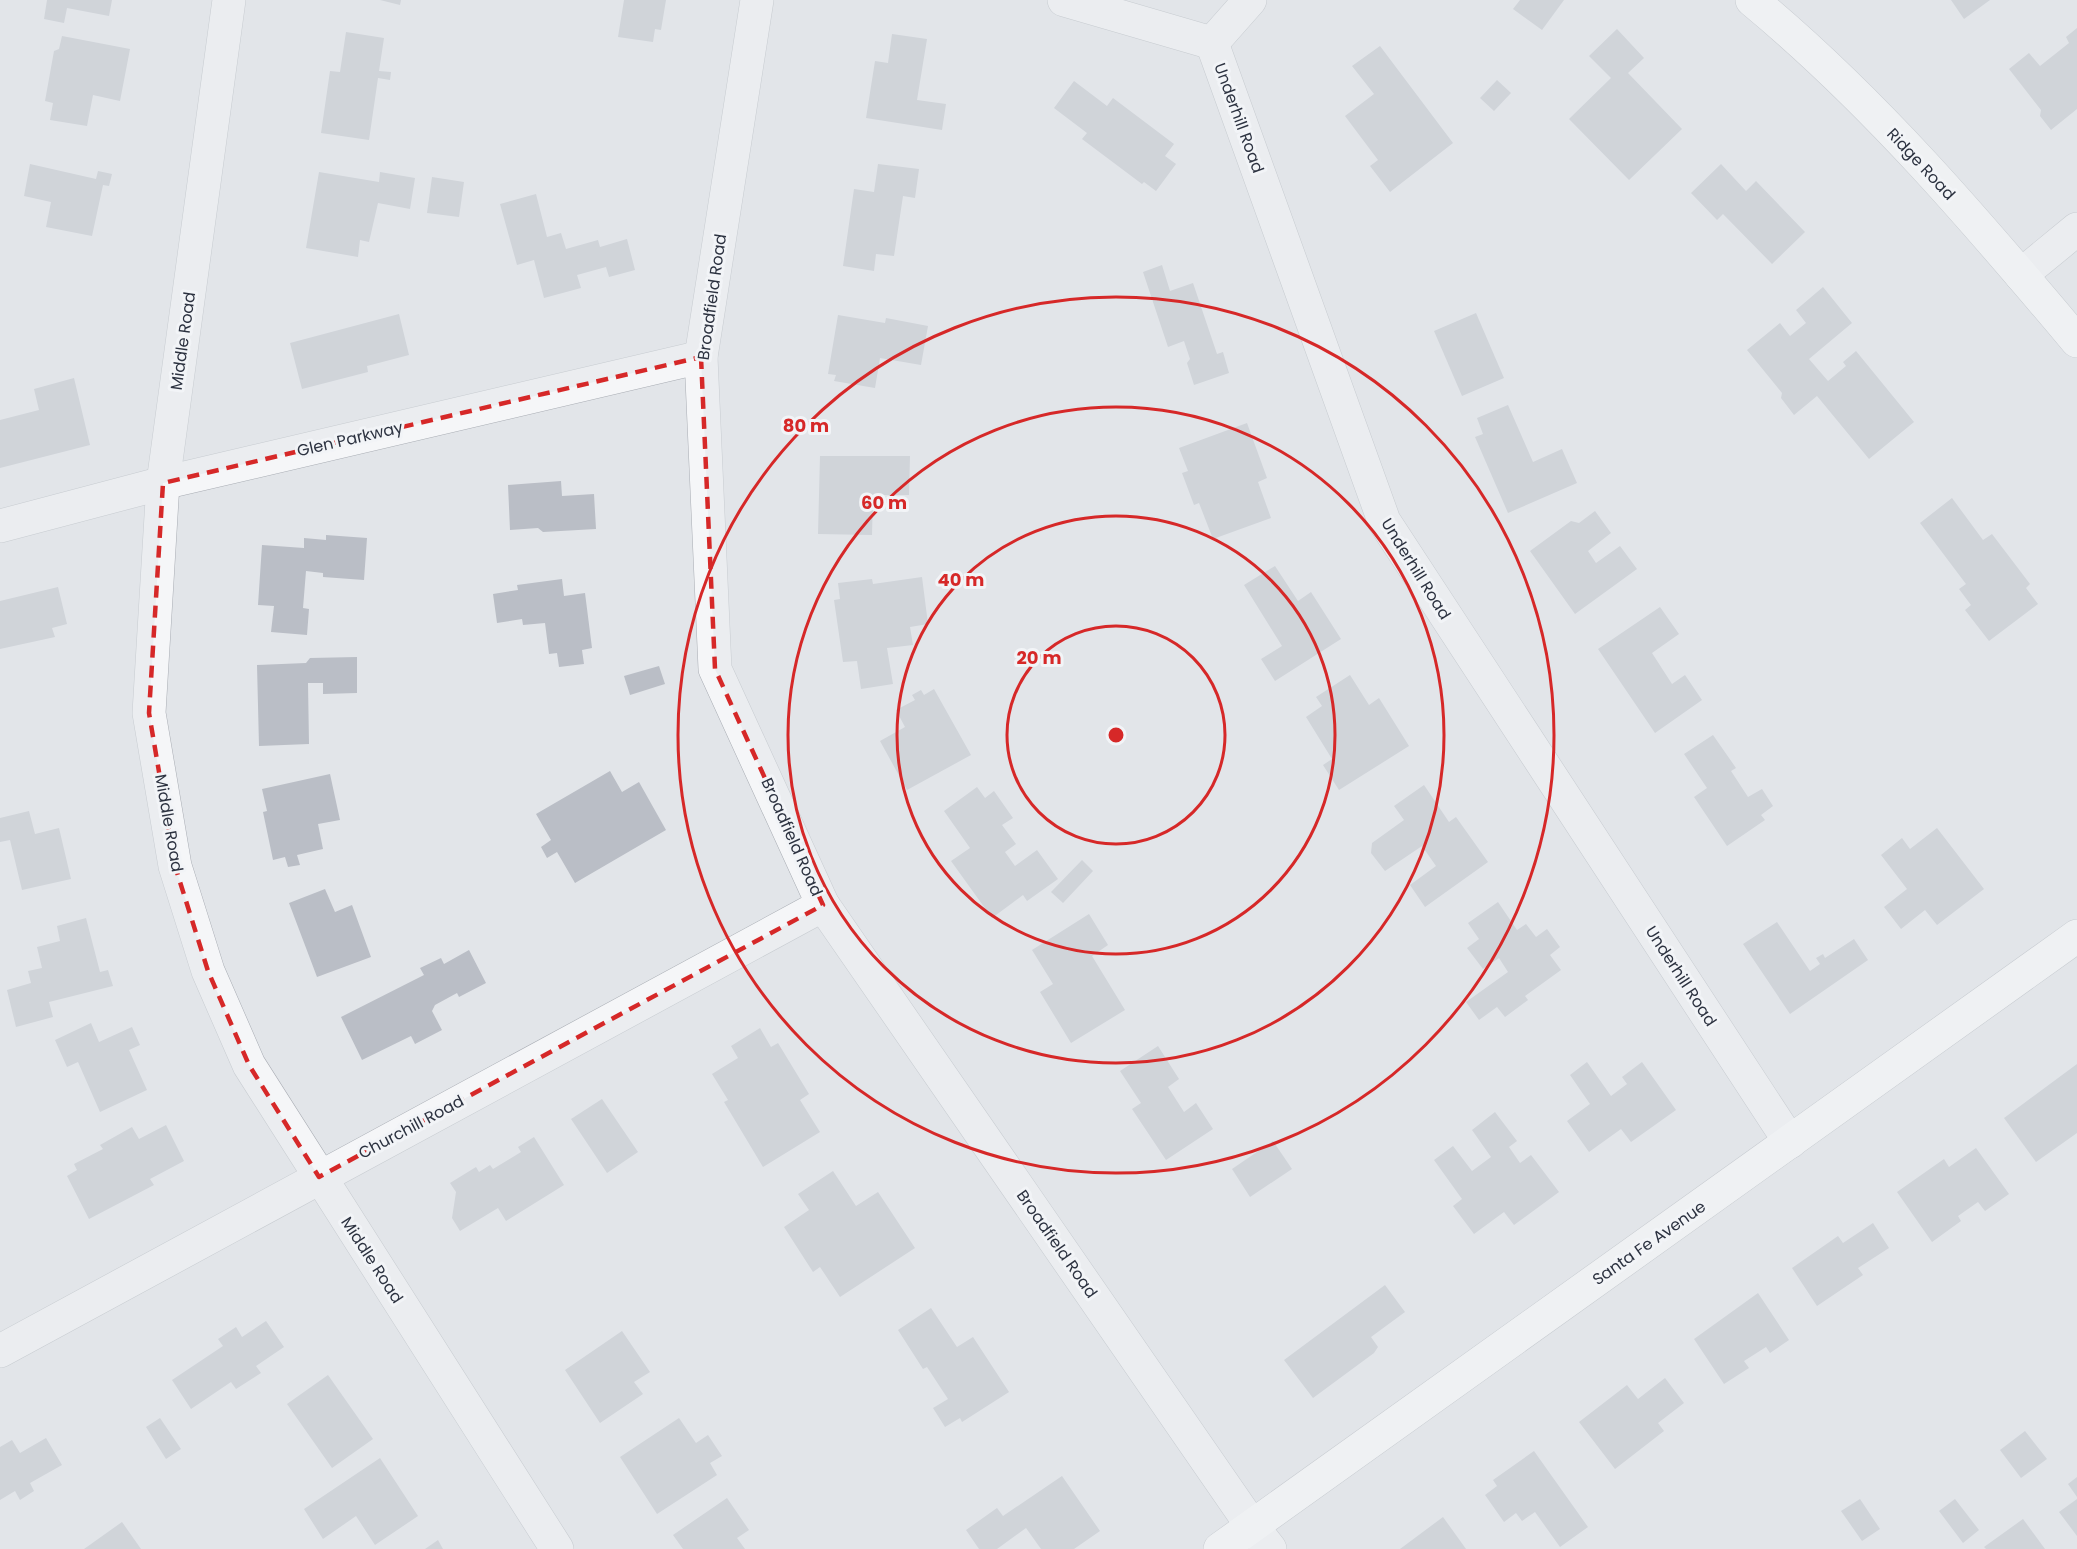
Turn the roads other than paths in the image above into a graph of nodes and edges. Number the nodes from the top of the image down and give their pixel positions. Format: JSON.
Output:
{"nodes":[{"id":1,"x":229,"y":0,"type":"edge"},
{"id":2,"x":757,"y":0,"type":"edge"},
{"id":3,"x":1064,"y":0,"type":"edge"},
{"id":4,"x":1250,"y":0,"type":"edge"},
{"id":5,"x":1752,"y":0,"type":"edge"},
{"id":6,"x":1212,"y":42,"type":"junction"},
{"id":7,"x":2077,"y":229,"type":"edge"},
{"id":8,"x":2021,"y":275,"type":"junction"},
{"id":9,"x":2077,"y":340,"type":"edge"},
{"id":10,"x":701,"y":357,"type":"junction"},
{"id":11,"x":163,"y":483,"type":"junction"},
{"id":12,"x":0,"y":526,"type":"edge"},
{"id":13,"x":823,"y":905,"type":"junction"},
{"id":14,"x":2077,"y":936,"type":"edge"},
{"id":15,"x":1790,"y":1143,"type":"junction"},
{"id":16,"x":319,"y":1177,"type":"junction"},
{"id":17,"x":0,"y":1351,"type":"edge"},
{"id":18,"x":1261,"y":1537,"type":"edge"},
{"id":19,"x":557,"y":1549,"type":"edge"},
{"id":20,"x":1220,"y":1549,"type":"edge"}],
"edges":[{"from":1,"to":11,"type":"street","name":"Middle Road"},
{"from":2,"to":10,"type":"street","name":"Broadfield Road"},
{"from":3,"to":6,"type":"street","name":"Underhill Road"},
{"from":4,"to":6,"type":"street"},
{"from":5,"to":8,"type":"main road","name":"Ridge Road"},
{"from":6,"to":15,"type":"street","name":"Underhill Road"},
{"from":7,"to":8,"type":"street"},
{"from":8,"to":9,"type":"main road","name":"Ridge Road"},
{"from":10,"to":11,"type":"street","name":"Glen Parkway"},
{"from":10,"to":13,"type":"street","name":"Broadfield Road"},
{"from":11,"to":12,"type":"street","name":"Glen Parkway"},
{"from":11,"to":16,"type":"street","name":"Middle Road"},
{"from":13,"to":16,"type":"street","name":"Churchill Road"},
{"from":13,"to":18,"type":"street","name":"Broadfield Road"},
{"from":14,"to":15,"type":"main road","name":"Santa Fe Avenue"},
{"from":15,"to":18,"type":"main road","name":"Santa Fe Avenue"},
{"from":16,"to":17,"type":"street","name":"Churchill Road"},
{"from":16,"to":19,"type":"street","name":"Middle Road"},
{"from":18,"to":20,"type":"main road","name":"Santa Fe Avenue"}]}
